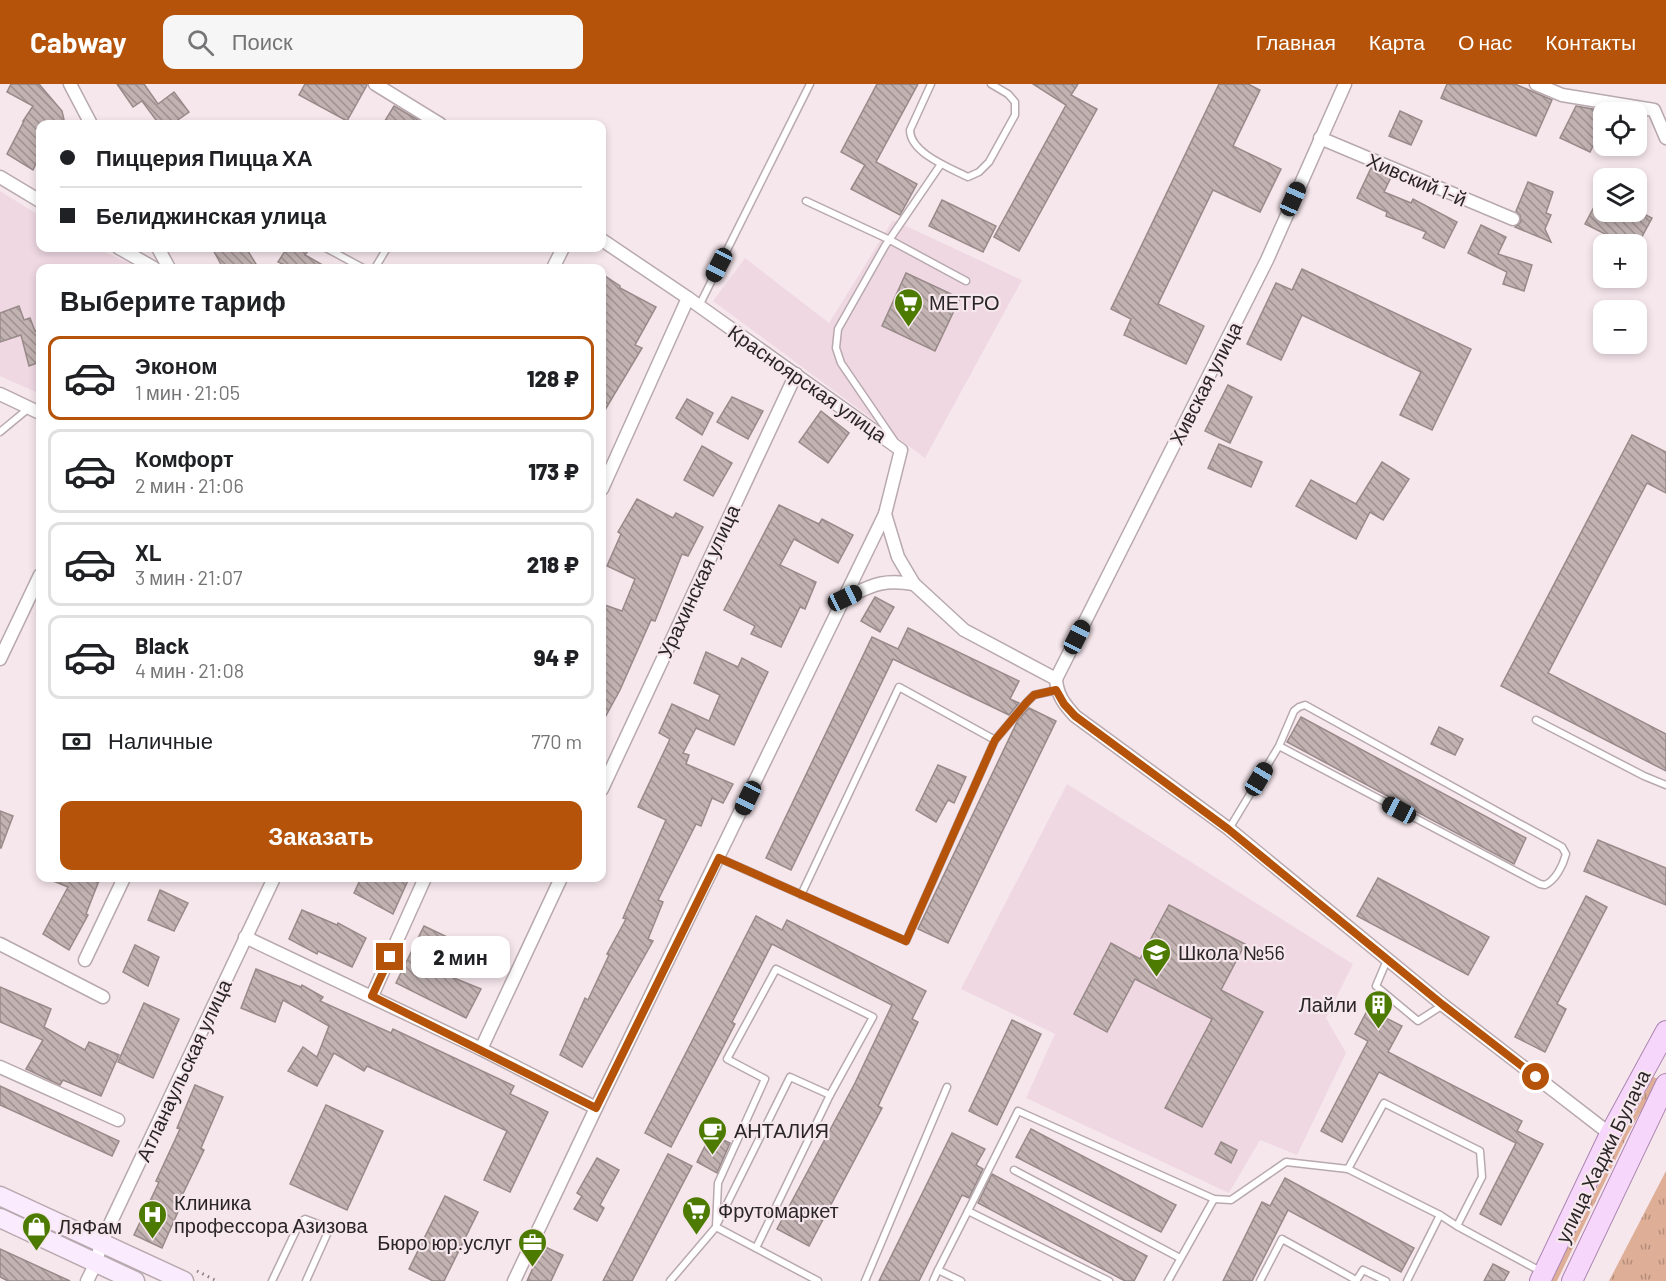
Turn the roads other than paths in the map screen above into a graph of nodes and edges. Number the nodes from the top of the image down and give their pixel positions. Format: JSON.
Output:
{"nodes":[{"id":1,"x":69,"y":84,"type":"edge"},
{"id":2,"x":375,"y":84,"type":"edge"},
{"id":3,"x":810,"y":84,"type":"edge"},
{"id":4,"x":932,"y":84,"type":"edge"},
{"id":5,"x":991,"y":84,"type":"edge"},
{"id":6,"x":1345,"y":84,"type":"edge"},
{"id":7,"x":1536,"y":84,"type":"edge"},
{"id":8,"x":89,"y":120,"type":"edge"},
{"id":9,"x":434,"y":120,"type":"edge"},
{"id":10,"x":1320,"y":138,"type":"junction"},
{"id":11,"x":1666,"y":138,"type":"edge"},
{"id":12,"x":941,"y":164,"type":"junction"},
{"id":13,"x":0,"y":177,"type":"edge"},
{"id":14,"x":36,"y":199,"type":"edge"},
{"id":15,"x":806,"y":201,"type":"dead end"},
{"id":16,"x":1513,"y":219,"type":"dead end"},
{"id":17,"x":890,"y":240,"type":"junction"},
{"id":18,"x":606,"y":243,"type":"edge"},
{"id":19,"x":126,"y":252,"type":"edge"},
{"id":20,"x":333,"y":252,"type":"edge"},
{"id":21,"x":147,"y":264,"type":"edge"},
{"id":22,"x":356,"y":264,"type":"edge"},
{"id":23,"x":966,"y":280,"type":"dead end"},
{"id":24,"x":688,"y":298,"type":"junction"},
{"id":25,"x":699,"y":306,"type":"junction"},
{"id":26,"x":796,"y":374,"type":"junction"},
{"id":27,"x":0,"y":394,"type":"edge"},
{"id":28,"x":35,"y":411,"type":"edge"},
{"id":29,"x":0,"y":432,"type":"edge"},
{"id":30,"x":901,"y":450,"type":"junction"},
{"id":31,"x":606,"y":480,"type":"edge"},
{"id":32,"x":885,"y":514,"type":"junction"},
{"id":33,"x":36,"y":583,"type":"edge"},
{"id":34,"x":914,"y":584,"type":"junction"},
{"id":35,"x":845,"y":598,"type":"junction"},
{"id":36,"x":0,"y":659,"type":"edge"},
{"id":37,"x":1056,"y":685,"type":"junction"},
{"id":38,"x":1536,"y":720,"type":"dead end"},
{"id":39,"x":995,"y":740,"type":"junction"},
{"id":40,"x":1279,"y":746,"type":"junction"},
{"id":41,"x":606,"y":780,"type":"edge"},
{"id":42,"x":1666,"y":784,"type":"edge"},
{"id":43,"x":1228,"y":829,"type":"junction"},
{"id":44,"x":719,"y":858,"type":"junction"},
{"id":45,"x":122,"y":882,"type":"edge"},
{"id":46,"x":272,"y":882,"type":"edge"},
{"id":47,"x":423,"y":882,"type":"edge"},
{"id":48,"x":559,"y":882,"type":"edge"},
{"id":49,"x":801,"y":895,"type":"junction"},
{"id":50,"x":245,"y":937,"type":"junction"},
{"id":51,"x":0,"y":944,"type":"edge"},
{"id":52,"x":1388,"y":959,"type":"junction"},
{"id":53,"x":85,"y":960,"type":"dead end"},
{"id":54,"x":372,"y":996,"type":"junction"},
{"id":55,"x":103,"y":997,"type":"dead end"},
{"id":56,"x":1443,"y":1005,"type":"junction"},
{"id":57,"x":1666,"y":1031,"type":"edge"},
{"id":58,"x":481,"y":1049,"type":"junction"},
{"id":59,"x":0,"y":1067,"type":"edge"},
{"id":60,"x":1657,"y":1067,"type":"edge"},
{"id":61,"x":1666,"y":1084,"type":"edge"},
{"id":62,"x":947,"y":1086,"type":"dead end"},
{"id":63,"x":830,"y":1095,"type":"junction"},
{"id":64,"x":596,"y":1108,"type":"junction"},
{"id":65,"x":118,"y":1120,"type":"dead end"},
{"id":66,"x":1610,"y":1134,"type":"junction"},
{"id":67,"x":1348,"y":1169,"type":"junction"},
{"id":68,"x":1014,"y":1170,"type":"dead end"},
{"id":69,"x":0,"y":1196,"type":"edge"},
{"id":70,"x":1214,"y":1199,"type":"junction"},
{"id":71,"x":968,"y":1211,"type":"junction"},
{"id":72,"x":1440,"y":1215,"type":"junction"},
{"id":73,"x":0,"y":1218,"type":"edge"},
{"id":74,"x":1457,"y":1226,"type":"junction"},
{"id":75,"x":716,"y":1227,"type":"junction"},
{"id":76,"x":101,"y":1243,"type":"junction"},
{"id":77,"x":756,"y":1248,"type":"junction"},
{"id":78,"x":1180,"y":1258,"type":"junction"},
{"id":79,"x":96,"y":1263,"type":"junction"},
{"id":80,"x":938,"y":1270,"type":"junction"},
{"id":81,"x":1542,"y":1277,"type":"edge"},
{"id":82,"x":673,"y":1280,"type":"edge"},
{"id":83,"x":1574,"y":1280,"type":"edge"},
{"id":84,"x":87,"y":1281,"type":"edge"},
{"id":85,"x":135,"y":1281,"type":"edge"},
{"id":86,"x":184,"y":1281,"type":"edge"},
{"id":87,"x":272,"y":1281,"type":"edge"},
{"id":88,"x":306,"y":1281,"type":"edge"},
{"id":89,"x":514,"y":1281,"type":"edge"},
{"id":90,"x":818,"y":1281,"type":"edge"},
{"id":91,"x":865,"y":1281,"type":"edge"},
{"id":92,"x":933,"y":1281,"type":"edge"},
{"id":93,"x":961,"y":1281,"type":"edge"},
{"id":94,"x":1109,"y":1281,"type":"edge"},
{"id":95,"x":1168,"y":1281,"type":"edge"},
{"id":96,"x":1260,"y":1281,"type":"edge"},
{"id":97,"x":1356,"y":1281,"type":"edge"},
{"id":98,"x":1386,"y":1281,"type":"edge"},
{"id":99,"x":1407,"y":1281,"type":"edge"}],
"edges":[{"from":1,"to":8,"type":"street"},
{"from":2,"to":9,"type":"street"},
{"from":3,"to":25,"type":"lane"},
{"from":4,"to":12,"type":"lane"},
{"from":5,"to":12,"type":"lane"},
{"from":6,"to":10,"type":"street","name":"Хивская улица"},
{"from":7,"to":11,"type":"street"},
{"from":10,"to":16,"type":"street","name":"Хивский 1-й"},
{"from":10,"to":37,"type":"street","name":"Хивская улица"},
{"from":12,"to":17,"type":"lane"},
{"from":13,"to":14,"type":"street"},
{"from":15,"to":17,"type":"lane"},
{"from":17,"to":23,"type":"lane"},
{"from":17,"to":30,"type":"lane"},
{"from":18,"to":24,"type":"street","name":"Красноярская улица"},
{"from":19,"to":21,"type":"street"},
{"from":20,"to":22,"type":"lane"},
{"from":24,"to":25,"type":"street","name":"Красноярская улица"},
{"from":24,"to":31,"type":"street"},
{"from":25,"to":26,"type":"street","name":"Красноярская улица"},
{"from":26,"to":30,"type":"street","name":"Красноярская улица"},
{"from":26,"to":41,"type":"street","name":"Урахинская улица"},
{"from":27,"to":28,"type":"street"},
{"from":28,"to":29,"type":"lane"},
{"from":30,"to":32,"type":"street","name":"Красноярская улица"},
{"from":32,"to":34,"type":"street"},
{"from":32,"to":35,"type":"street","name":"Красноярская улица"},
{"from":33,"to":36,"type":"street"},
{"from":34,"to":35,"type":"street"},
{"from":34,"to":37,"type":"street"},
{"from":35,"to":44,"type":"street","name":"Красноярская улица"},
{"from":37,"to":39,"type":"lane"},
{"from":37,"to":43,"type":"street"},
{"from":38,"to":42,"type":"lane"},
{"from":39,"to":49,"type":"lane"},
{"from":39,"to":49,"type":"lane"},
{"from":40,"to":40,"type":"lane"},
{"from":40,"to":43,"type":"lane"},
{"from":43,"to":52,"type":"street"},
{"from":44,"to":49,"type":"lane"},
{"from":44,"to":64,"type":"street","name":"Красноярская улица"},
{"from":45,"to":53,"type":"street"},
{"from":46,"to":50,"type":"street","name":"Атланаульская улица"},
{"from":47,"to":54,"type":"street"},
{"from":48,"to":58,"type":"street"},
{"from":50,"to":54,"type":"street"},
{"from":50,"to":76,"type":"street","name":"Атланаульская улица"},
{"from":51,"to":55,"type":"street"},
{"from":52,"to":56,"type":"street"},
{"from":52,"to":56,"type":"lane"},
{"from":54,"to":58,"type":"street"},
{"from":56,"to":66,"type":"street"},
{"from":57,"to":60,"type":"main road","name":"улица Хаджи Булача"},
{"from":58,"to":64,"type":"street"},
{"from":59,"to":65,"type":"street"},
{"from":60,"to":66,"type":"main road","name":"улица Хаджи Булача"},
{"from":61,"to":83,"type":"main road","name":"улица Хаджи Булача"},
{"from":62,"to":91,"type":"lane"},
{"from":63,"to":75,"type":"lane"},
{"from":63,"to":75,"type":"lane"},
{"from":63,"to":77,"type":"lane"},
{"from":64,"to":89,"type":"street","name":"Красноярская улица"},
{"from":66,"to":81,"type":"main road","name":"улица Хаджи Булача"},
{"from":67,"to":70,"type":"lane"},
{"from":67,"to":72,"type":"lane"},
{"from":67,"to":74,"type":"lane"},
{"from":68,"to":78,"type":"lane"},
{"from":69,"to":76,"type":"main road"},
{"from":70,"to":71,"type":"lane"},
{"from":70,"to":78,"type":"lane"},
{"from":71,"to":80,"type":"lane"},
{"from":71,"to":94,"type":"lane"},
{"from":72,"to":74,"type":"lane"},
{"from":72,"to":99,"type":"lane"},
{"from":73,"to":79,"type":"main road"},
{"from":74,"to":81,"type":"lane"},
{"from":75,"to":77,"type":"lane"},
{"from":75,"to":82,"type":"lane"},
{"from":76,"to":79,"type":"street","name":"Атланаульская улица"},
{"from":76,"to":86,"type":"main road"},
{"from":77,"to":90,"type":"lane"},
{"from":78,"to":95,"type":"lane"},
{"from":79,"to":84,"type":"street","name":"Атланаульская улица"},
{"from":79,"to":85,"type":"main road"},
{"from":80,"to":92,"type":"lane"},
{"from":80,"to":93,"type":"lane"},
{"from":87,"to":88,"type":"lane"},
{"from":96,"to":97,"type":"lane"},
{"from":97,"to":98,"type":"lane"}]}
